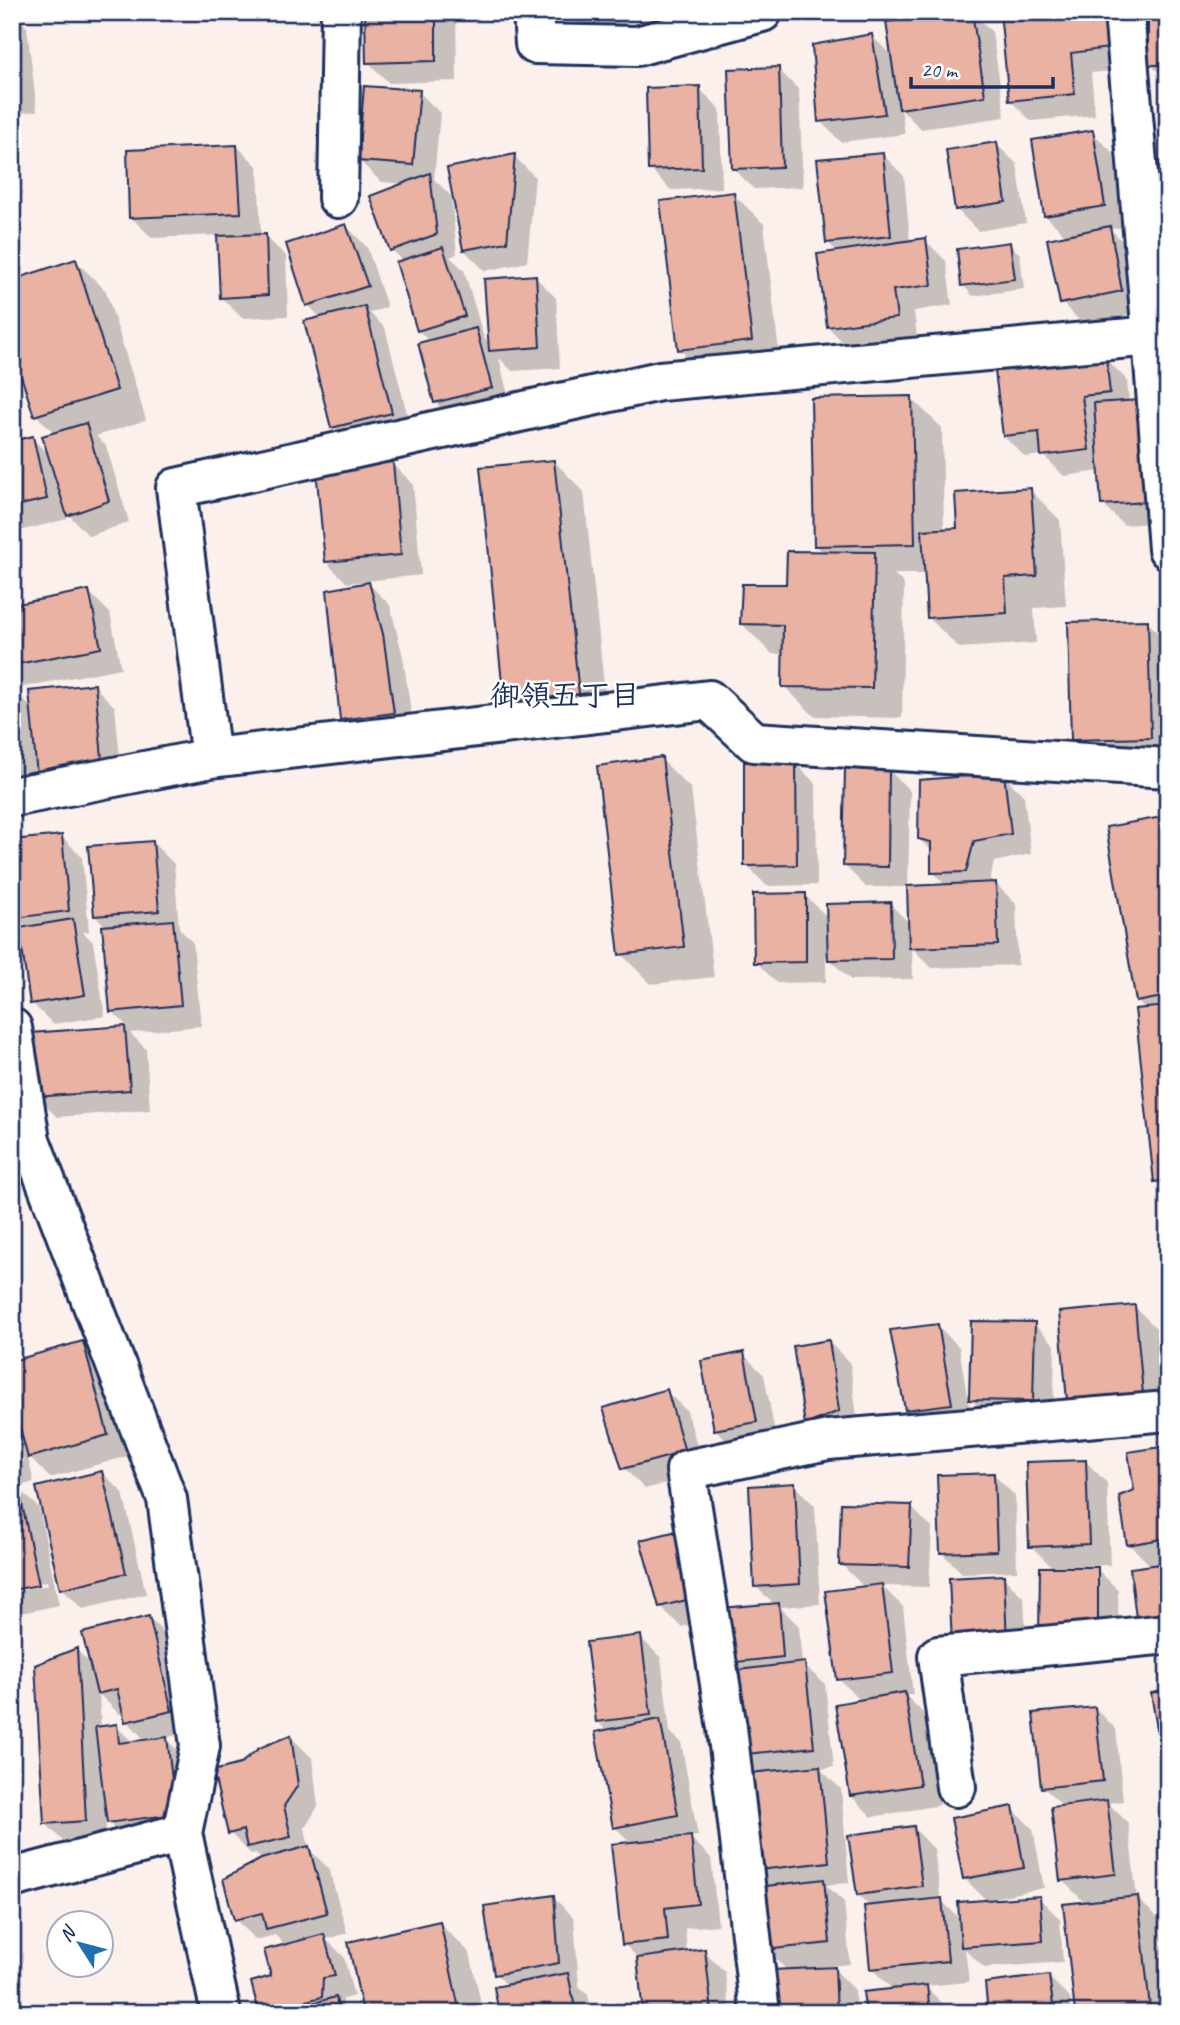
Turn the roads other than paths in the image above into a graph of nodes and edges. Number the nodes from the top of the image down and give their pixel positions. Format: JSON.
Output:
{"nodes":[{"id":1,"x":341,"y":12,"type":"edge"},
{"id":2,"x":533,"y":12,"type":"edge"},
{"id":3,"x":762,"y":12,"type":"edge"},
{"id":4,"x":1124,"y":12,"type":"edge"},
{"id":5,"x":338,"y":198,"type":"dead end"},
{"id":6,"x":1160,"y":337,"type":"edge"},
{"id":7,"x":1168,"y":550,"type":"edge"},
{"id":8,"x":211,"y":758,"type":"junction"},
{"id":9,"x":1168,"y":768,"type":"edge"},
{"id":10,"x":12,"y":797,"type":"edge"},
{"id":11,"x":12,"y":1028,"type":"edge"},
{"id":12,"x":1168,"y":1411,"type":"edge"},
{"id":13,"x":1168,"y":1634,"type":"edge"},
{"id":14,"x":956,"y":1787,"type":"dead end"},
{"id":15,"x":182,"y":1833,"type":"junction"},
{"id":16,"x":12,"y":1878,"type":"edge"},
{"id":17,"x":221,"y":2013,"type":"edge"},
{"id":18,"x":760,"y":2013,"type":"edge"}],
"edges":[{"from":1,"to":5,"type":"street"},
{"from":2,"to":3,"type":"street"},
{"from":4,"to":6,"type":"street"},
{"from":6,"to":7,"type":"street"},
{"from":6,"to":8,"type":"street"},
{"from":8,"to":9,"type":"street"},
{"from":8,"to":10,"type":"street"},
{"from":11,"to":15,"type":"street"},
{"from":12,"to":18,"type":"street"},
{"from":13,"to":14,"type":"street"},
{"from":15,"to":16,"type":"street"},
{"from":15,"to":17,"type":"street"}]}
